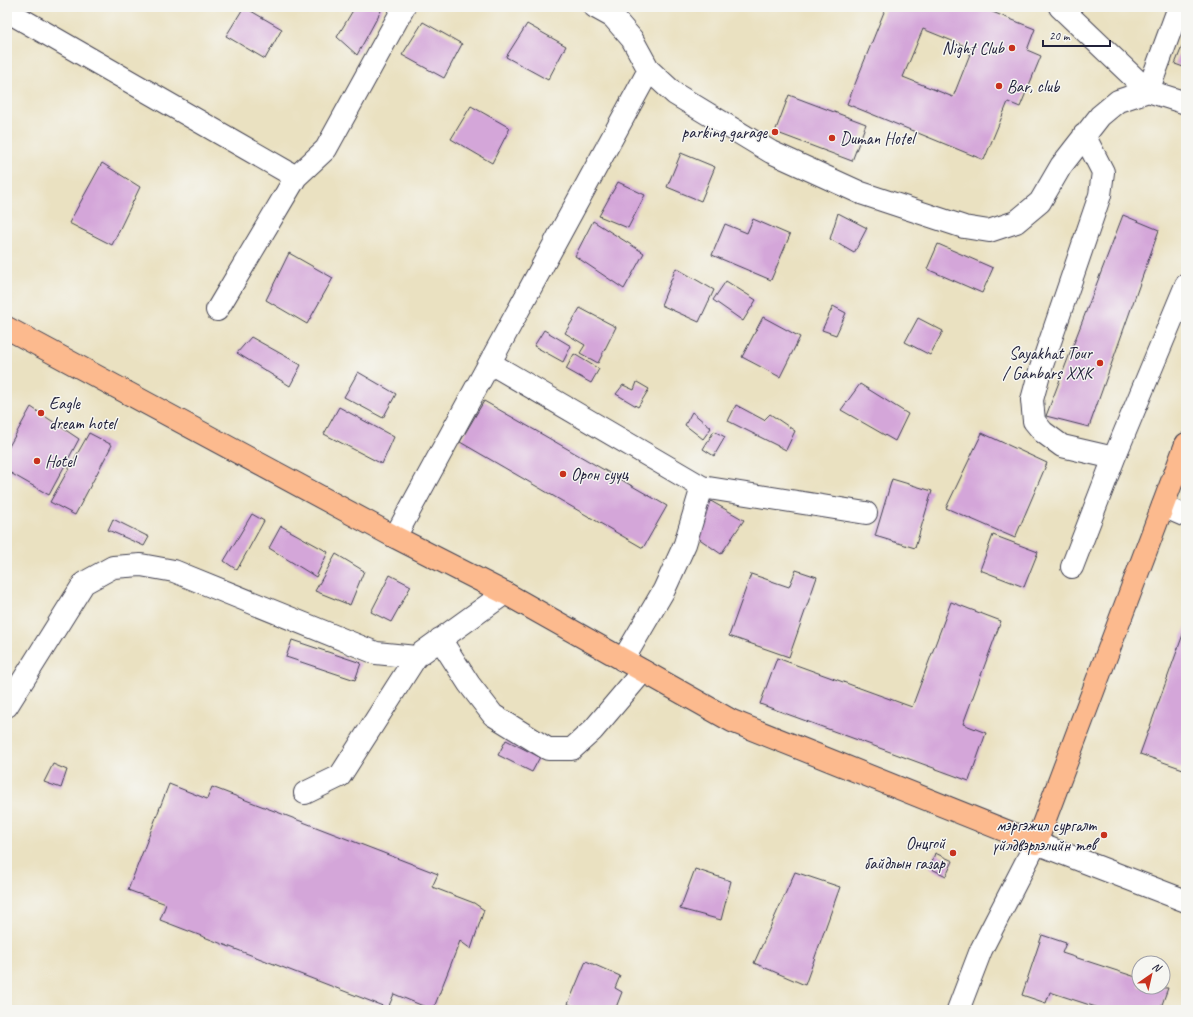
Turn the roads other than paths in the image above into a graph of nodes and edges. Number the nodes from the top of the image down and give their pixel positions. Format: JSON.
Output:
{"nodes":[{"id":1,"x":404,"y":7,"type":"edge"},
{"id":2,"x":595,"y":7,"type":"edge"},
{"id":3,"x":1060,"y":7,"type":"edge"},
{"id":4,"x":1179,"y":7,"type":"edge"},
{"id":5,"x":7,"y":11,"type":"edge"},
{"id":6,"x":649,"y":70,"type":"junction"},
{"id":7,"x":1148,"y":91,"type":"junction"},
{"id":8,"x":1186,"y":103,"type":"edge"},
{"id":9,"x":1084,"y":135,"type":"junction"},
{"id":10,"x":296,"y":178,"type":"junction"},
{"id":11,"x":1186,"y":285,"type":"edge"},
{"id":12,"x":217,"y":310,"type":"dead end"},
{"id":13,"x":7,"y":328,"type":"edge"},
{"id":14,"x":490,"y":363,"type":"junction"},
{"id":15,"x":1186,"y":444,"type":"edge"},
{"id":16,"x":1114,"y":458,"type":"junction"},
{"id":17,"x":702,"y":487,"type":"junction"},
{"id":18,"x":1163,"y":506,"type":"junction"},
{"id":19,"x":866,"y":513,"type":"dead end"},
{"id":20,"x":1186,"y":516,"type":"edge"},
{"id":21,"x":396,"y":537,"type":"junction"},
{"id":22,"x":1072,"y":567,"type":"dead end"},
{"id":23,"x":505,"y":593,"type":"junction"},
{"id":24,"x":440,"y":640,"type":"junction"},
{"id":25,"x":416,"y":657,"type":"junction"},
{"id":26,"x":623,"y":660,"type":"junction"},
{"id":27,"x":643,"y":671,"type":"junction"},
{"id":28,"x":7,"y":706,"type":"edge"},
{"id":29,"x":305,"y":793,"type":"dead end"},
{"id":30,"x":1036,"y":843,"type":"junction"},
{"id":31,"x":1186,"y":901,"type":"edge"},
{"id":32,"x":958,"y":1010,"type":"edge"}],
"edges":[{"from":1,"to":10,"type":"street"},
{"from":2,"to":6,"type":"street"},
{"from":3,"to":7,"type":"street"},
{"from":4,"to":7,"type":"street"},
{"from":5,"to":10,"type":"street"},
{"from":6,"to":9,"type":"street"},
{"from":6,"to":14,"type":"street"},
{"from":7,"to":8,"type":"street"},
{"from":7,"to":9,"type":"street"},
{"from":9,"to":16,"type":"street"},
{"from":10,"to":12,"type":"street"},
{"from":11,"to":16,"type":"street"},
{"from":13,"to":21,"type":"main road"},
{"from":14,"to":17,"type":"street"},
{"from":14,"to":21,"type":"street"},
{"from":15,"to":18,"type":"main road"},
{"from":16,"to":22,"type":"street"},
{"from":17,"to":19,"type":"street"},
{"from":17,"to":26,"type":"street"},
{"from":18,"to":20,"type":"street"},
{"from":18,"to":30,"type":"main road"},
{"from":21,"to":23,"type":"main road"},
{"from":23,"to":24,"type":"street"},
{"from":23,"to":26,"type":"main road"},
{"from":24,"to":25,"type":"street"},
{"from":24,"to":27,"type":"street"},
{"from":25,"to":28,"type":"street"},
{"from":25,"to":29,"type":"street"},
{"from":26,"to":27,"type":"main road"},
{"from":27,"to":30,"type":"main road"},
{"from":30,"to":31,"type":"street"},
{"from":30,"to":32,"type":"street"}]}
